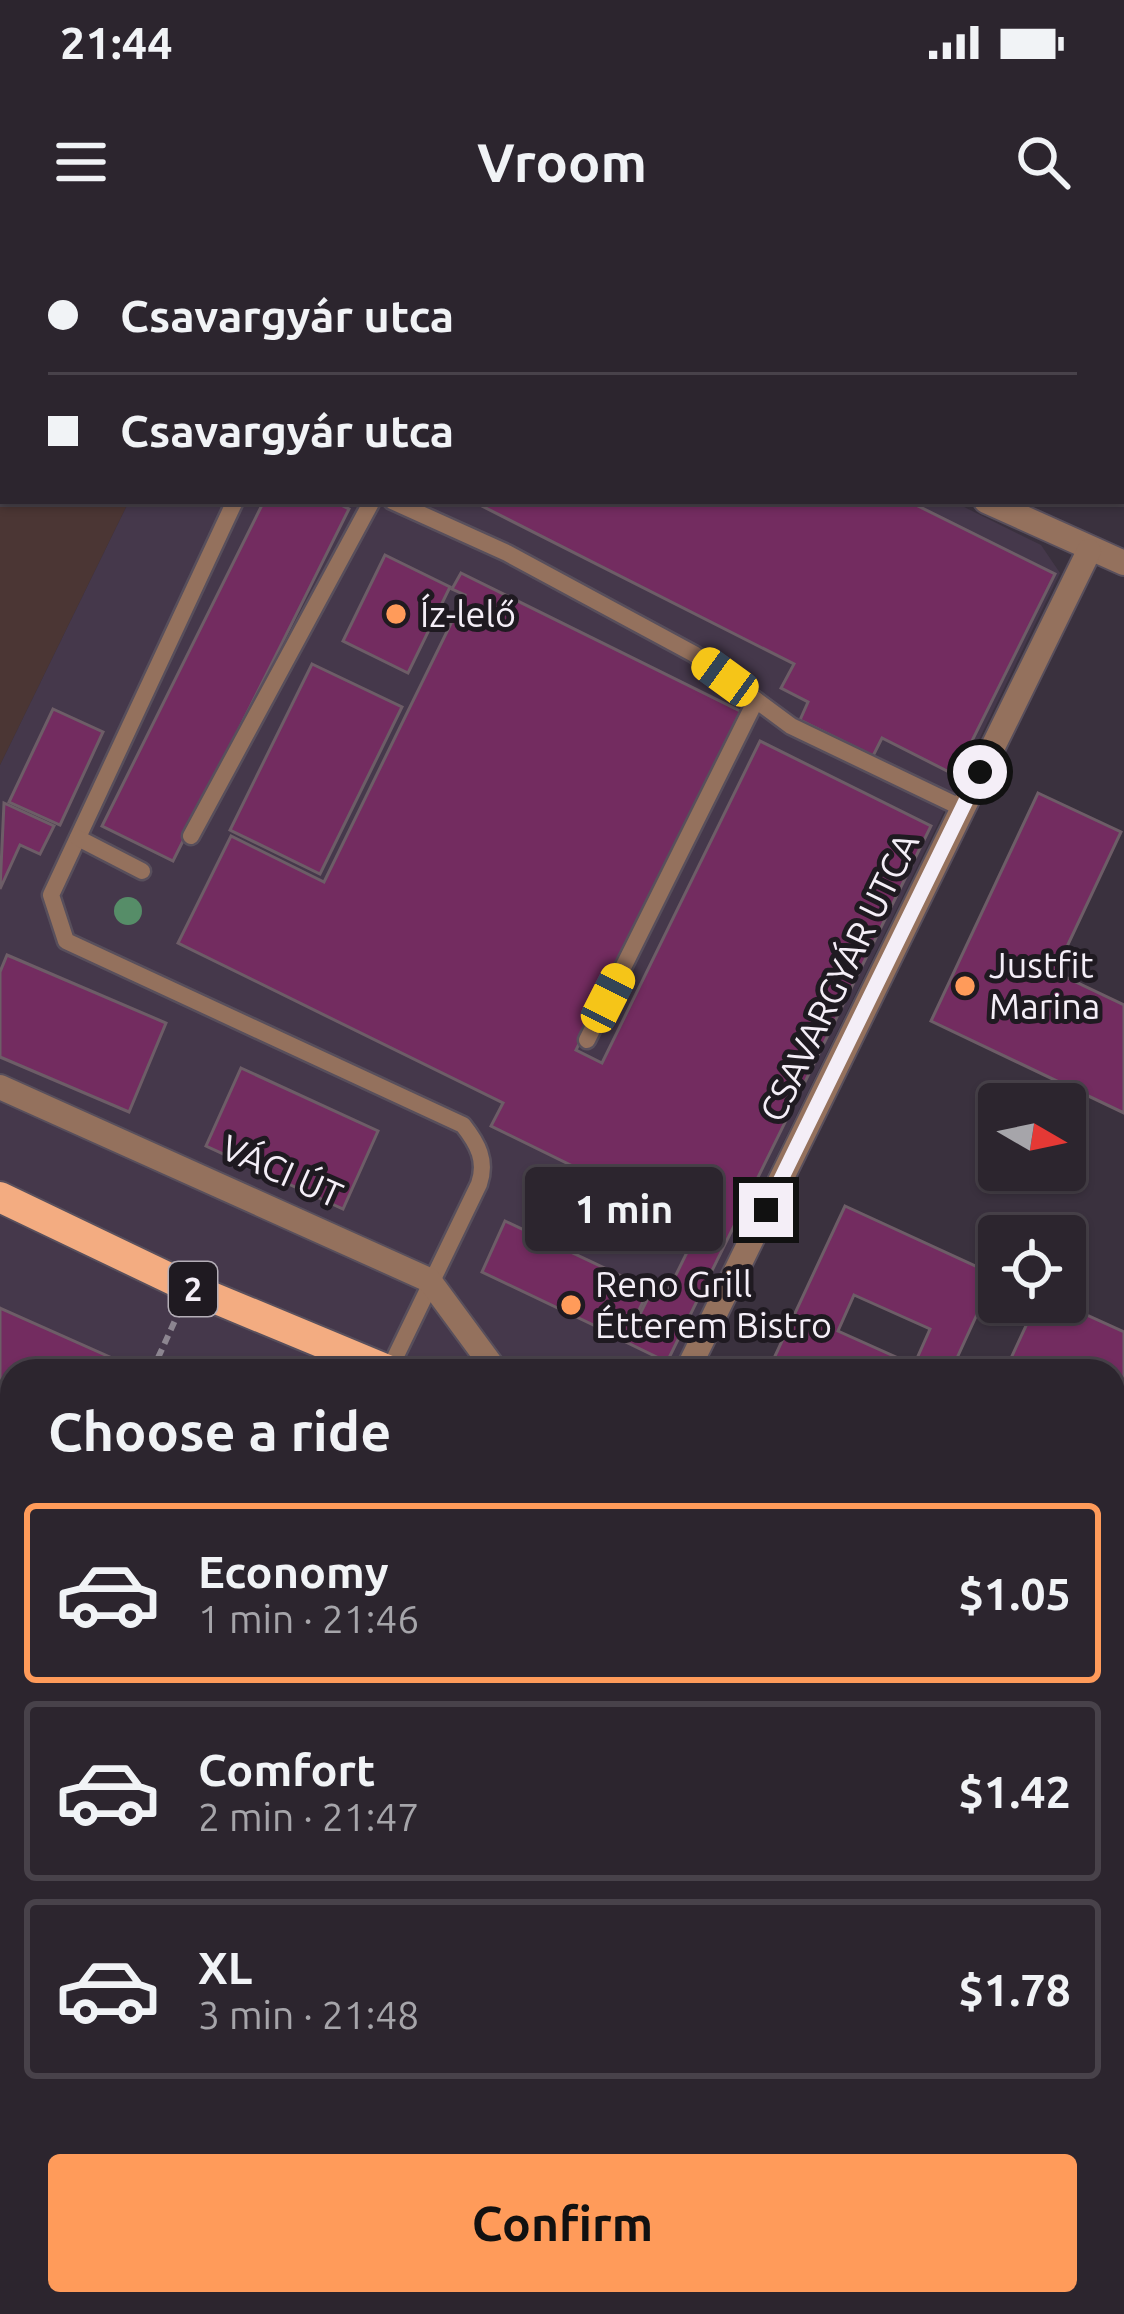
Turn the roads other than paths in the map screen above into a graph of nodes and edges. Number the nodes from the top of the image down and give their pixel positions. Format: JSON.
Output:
{"nodes":[{"id":1,"x":234,"y":504,"type":"edge"},
{"id":2,"x":371,"y":504,"type":"edge"},
{"id":3,"x":399,"y":504,"type":"edge"},
{"id":4,"x":992,"y":504,"type":"edge"},
{"id":5,"x":1089,"y":551,"type":"junction"},
{"id":6,"x":1124,"y":563,"type":"edge"},
{"id":7,"x":756,"y":700,"type":"junction"},
{"id":8,"x":962,"y":808,"type":"junction"},
{"id":9,"x":190,"y":836,"type":"dead end"},
{"id":10,"x":78,"y":838,"type":"junction"},
{"id":11,"x":142,"y":871,"type":"dead end"},
{"id":12,"x":587,"y":1040,"type":"dead end"},
{"id":13,"x":0,"y":1088,"type":"edge"},
{"id":14,"x":0,"y":1197,"type":"edge"},
{"id":15,"x":429,"y":1280,"type":"junction"},
{"id":16,"x":360,"y":1359,"type":"edge"},
{"id":17,"x":394,"y":1359,"type":"edge"},
{"id":18,"x":487,"y":1359,"type":"edge"},
{"id":19,"x":693,"y":1359,"type":"edge"}],
"edges":[{"from":1,"to":10,"type":"lane"},
{"from":2,"to":9,"type":"lane"},
{"from":3,"to":7,"type":"lane"},
{"from":4,"to":5,"type":"street"},
{"from":5,"to":6,"type":"street"},
{"from":5,"to":8,"type":"street","name":"CSAVARGYÁR UTCA"},
{"from":7,"to":8,"type":"lane"},
{"from":7,"to":12,"type":"lane"},
{"from":8,"to":19,"type":"street","name":"CSAVARGYÁR UTCA"},
{"from":10,"to":11,"type":"lane"},
{"from":10,"to":15,"type":"lane"},
{"from":13,"to":15,"type":"street","name":"VÁCI ÚT"},
{"from":14,"to":16,"type":"main road","number":"2"},
{"from":15,"to":17,"type":"lane"},
{"from":15,"to":18,"type":"street","name":"VÁCI ÚT"}]}
